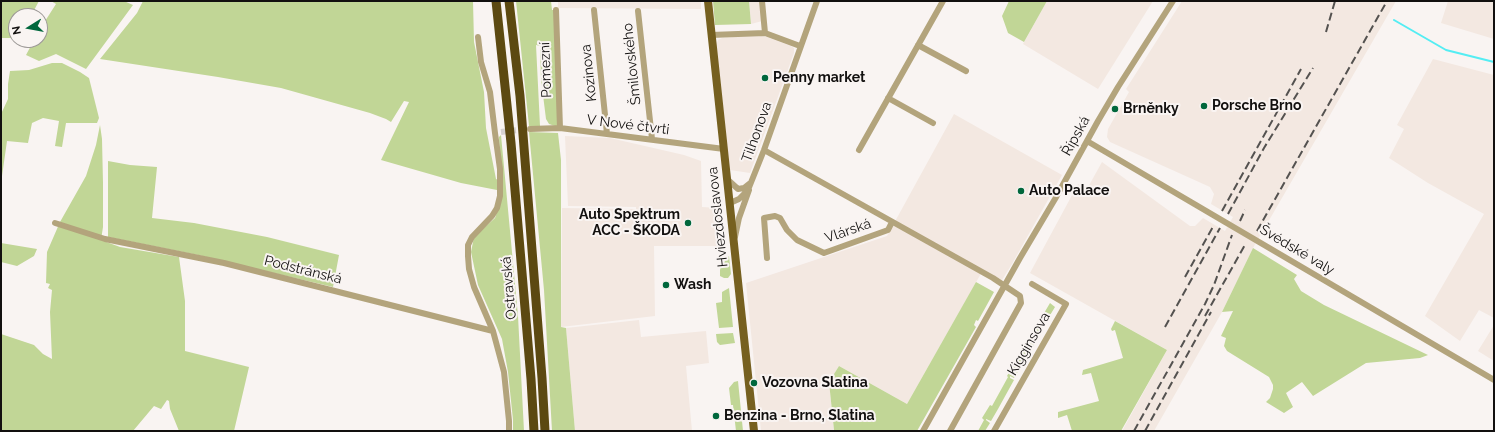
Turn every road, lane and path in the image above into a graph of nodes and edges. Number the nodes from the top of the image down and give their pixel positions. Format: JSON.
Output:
{"nodes":[{"id":1,"x":496,"y":1,"type":"edge"},
{"id":2,"x":509,"y":1,"type":"edge"},
{"id":3,"x":708,"y":1,"type":"edge"},
{"id":4,"x":762,"y":1,"type":"edge"},
{"id":5,"x":817,"y":1,"type":"edge"},
{"id":6,"x":943,"y":1,"type":"edge"},
{"id":7,"x":1173,"y":1,"type":"edge"},
{"id":8,"x":556,"y":10,"type":"dead end"},
{"id":9,"x":594,"y":10,"type":"dead end"},
{"id":10,"x":638,"y":10,"type":"dead end"},
{"id":11,"x":765,"y":33,"type":"junction"},
{"id":12,"x":711,"y":35,"type":"junction"},
{"id":13,"x":478,"y":37,"type":"dead end"},
{"id":14,"x":918,"y":45,"type":"junction"},
{"id":15,"x":800,"y":46,"type":"junction"},
{"id":16,"x":966,"y":71,"type":"dead end"},
{"id":17,"x":888,"y":98,"type":"junction"},
{"id":18,"x":934,"y":123,"type":"dead end"},
{"id":19,"x":560,"y":128,"type":"junction"},
{"id":20,"x":530,"y":129,"type":"tunnel mouth"},
{"id":21,"x":607,"y":134,"type":"junction"},
{"id":22,"x":652,"y":139,"type":"junction"},
{"id":23,"x":1087,"y":140,"type":"junction"},
{"id":24,"x":724,"y":149,"type":"junction"},
{"id":25,"x":764,"y":150,"type":"junction"},
{"id":26,"x":860,"y":150,"type":"dead end"},
{"id":27,"x":727,"y":179,"type":"junction"},
{"id":28,"x":751,"y":181,"type":"junction"},
{"id":29,"x":730,"y":203,"type":"junction"},
{"id":30,"x":892,"y":222,"type":"junction"},
{"id":31,"x":55,"y":223,"type":"dead end"},
{"id":32,"x":734,"y":243,"type":"junction"},
{"id":33,"x":767,"y":258,"type":"dead end"},
{"id":34,"x":1032,"y":284,"type":"dead end"},
{"id":35,"x":1005,"y":285,"type":"junction"},
{"id":36,"x":494,"y":331,"type":"junction"},
{"id":37,"x":531,"y":379,"type":"junction"},
{"id":38,"x":1494,"y":380,"type":"edge"},
{"id":39,"x":508,"y":431,"type":"edge"},
{"id":40,"x":528,"y":431,"type":"edge"},
{"id":41,"x":534,"y":431,"type":"edge"},
{"id":42,"x":545,"y":431,"type":"edge"},
{"id":43,"x":754,"y":431,"type":"edge"},
{"id":44,"x":923,"y":431,"type":"edge"},
{"id":45,"x":950,"y":431,"type":"edge"},
{"id":46,"x":994,"y":431,"type":"edge"}],
"edges":[{"from":1,"to":37,"type":"highway","name":"Ostravská"},
{"from":2,"to":42,"type":"highway","name":"Ostravská"},
{"from":3,"to":12,"type":"main road","name":"Hviezdoslavova"},
{"from":4,"to":11,"type":"street"},
{"from":5,"to":15,"type":"street","name":"Tilhonova"},
{"from":6,"to":14,"type":"street"},
{"from":7,"to":23,"type":"street","name":"Řípská"},
{"from":8,"to":19,"type":"street","name":"Pomezní"},
{"from":9,"to":21,"type":"street","name":"Kozinova"},
{"from":10,"to":22,"type":"street","name":"Šmilovského"},
{"from":11,"to":12,"type":"street"},
{"from":11,"to":15,"type":"street"},
{"from":12,"to":24,"type":"main road","name":"Hviezdoslavova"},
{"from":13,"to":36,"type":"street"},
{"from":14,"to":16,"type":"street"},
{"from":14,"to":17,"type":"street"},
{"from":15,"to":25,"type":"street","name":"Tilhonova"},
{"from":17,"to":18,"type":"street"},
{"from":17,"to":26,"type":"street"},
{"from":19,"to":20,"type":"street","name":"V Nové čtvrti"},
{"from":19,"to":21,"type":"street","name":"V Nové čtvrti"},
{"from":21,"to":22,"type":"street","name":"V Nové čtvrti"},
{"from":22,"to":24,"type":"street","name":"V Nové čtvrti"},
{"from":23,"to":35,"type":"street","name":"Řípská"},
{"from":23,"to":38,"type":"street","name":"Švédské valy"},
{"from":24,"to":27,"type":"main road","name":"Hviezdoslavova"},
{"from":25,"to":28,"type":"street","name":"Tilhonova"},
{"from":25,"to":30,"type":"street","name":"Vlárská"},
{"from":27,"to":28,"type":"street","name":"Tilhonova"},
{"from":27,"to":29,"type":"main road","name":"Hviezdoslavova"},
{"from":28,"to":29,"type":"street","name":"Tilhonova"},
{"from":28,"to":32,"type":"street","name":"Tilhonova"},
{"from":29,"to":32,"type":"main road","name":"Hviezdoslavova"},
{"from":30,"to":33,"type":"street","name":"Vlárská"},
{"from":30,"to":35,"type":"street","name":"Vlárská"},
{"from":31,"to":36,"type":"street","name":"Podstránská"},
{"from":32,"to":43,"type":"main road","name":"Hviezdoslavova"},
{"from":34,"to":46,"type":"street","name":"Kigginsova"},
{"from":35,"to":44,"type":"street","name":"Řípská"},
{"from":35,"to":45,"type":"street"},
{"from":36,"to":39,"type":"street"},
{"from":37,"to":40,"type":"highway"},
{"from":37,"to":41,"type":"highway","name":"Ostravská"}]}
